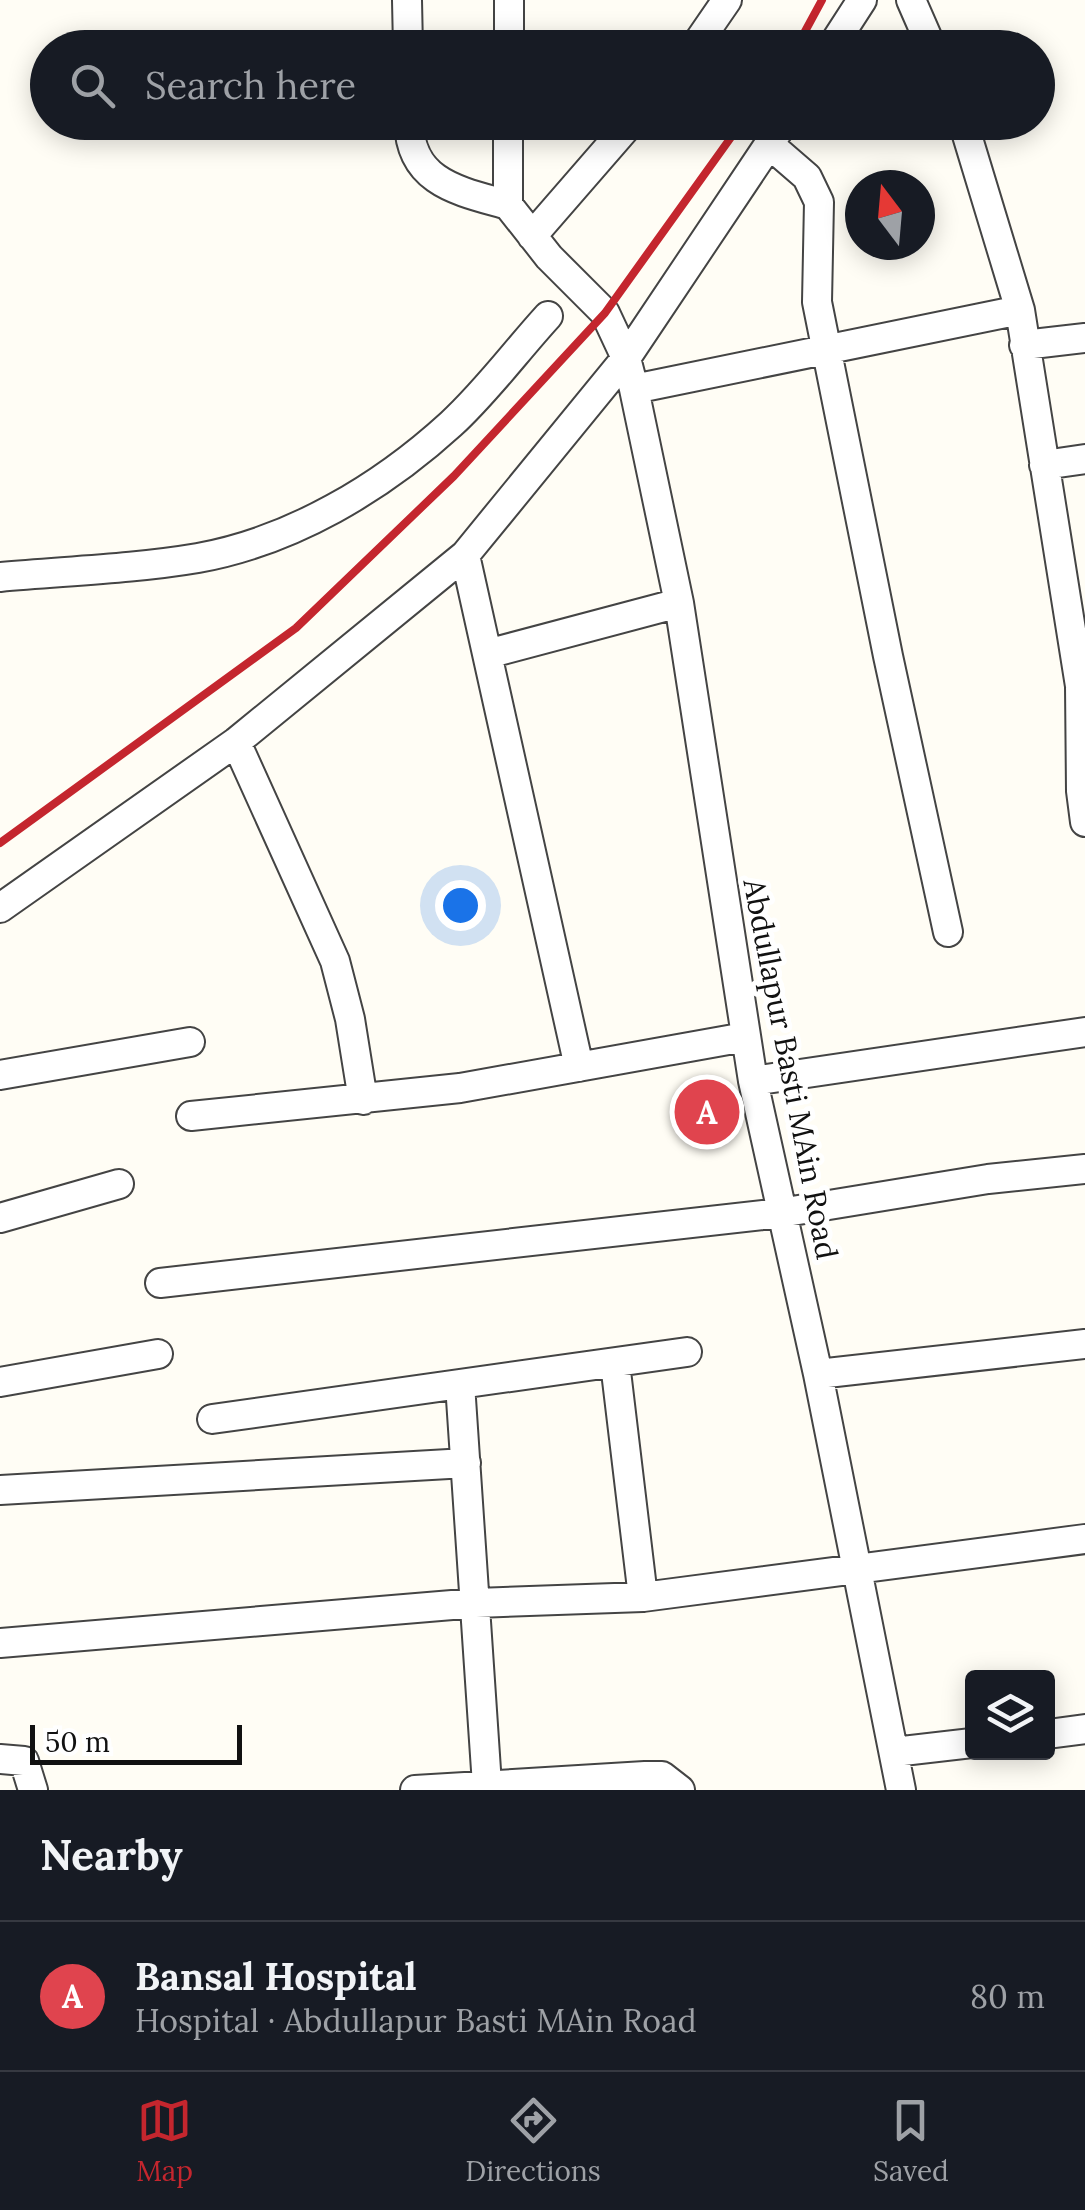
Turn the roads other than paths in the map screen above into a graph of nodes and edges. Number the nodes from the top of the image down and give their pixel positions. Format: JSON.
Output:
{"nodes":[{"id":1,"x":407,"y":0,"type":"edge"},
{"id":2,"x":509,"y":0,"type":"edge"},
{"id":3,"x":727,"y":0,"type":"edge"},
{"id":4,"x":862,"y":0,"type":"edge"},
{"id":5,"x":910,"y":0,"type":"edge"},
{"id":6,"x":408,"y":30,"type":"edge"},
{"id":7,"x":508,"y":30,"type":"edge"},
{"id":8,"x":706,"y":30,"type":"edge"},
{"id":9,"x":843,"y":30,"type":"edge"},
{"id":10,"x":924,"y":30,"type":"edge"},
{"id":11,"x":410,"y":140,"type":"edge"},
{"id":12,"x":508,"y":140,"type":"edge"},
{"id":13,"x":615,"y":140,"type":"edge"},
{"id":14,"x":772,"y":140,"type":"edge"},
{"id":15,"x":780,"y":140,"type":"edge"},
{"id":16,"x":968,"y":140,"type":"edge"},
{"id":17,"x":508,"y":205,"type":"junction"},
{"id":18,"x":532,"y":236,"type":"junction"},
{"id":19,"x":1020,"y":310,"type":"junction"},
{"id":20,"x":548,"y":316,"type":"dead end"},
{"id":21,"x":1085,"y":338,"type":"edge"},
{"id":22,"x":1024,"y":344,"type":"junction"},
{"id":23,"x":826,"y":350,"type":"junction"},
{"id":24,"x":626,"y":358,"type":"junction"},
{"id":25,"x":634,"y":389,"type":"junction"},
{"id":26,"x":1085,"y":459,"type":"edge"},
{"id":27,"x":1044,"y":465,"type":"junction"},
{"id":28,"x":465,"y":555,"type":"junction"},
{"id":29,"x":0,"y":578,"type":"edge"},
{"id":30,"x":679,"y":603,"type":"junction"},
{"id":31,"x":486,"y":654,"type":"junction"},
{"id":32,"x":1083,"y":686,"type":"edge"},
{"id":33,"x":236,"y":742,"type":"junction"},
{"id":34,"x":1083,"y":791,"type":"edge"},
{"id":35,"x":1085,"y":822,"type":"edge"},
{"id":36,"x":0,"y":908,"type":"edge"},
{"id":37,"x":948,"y":932,"type":"dead end"},
{"id":38,"x":1085,"y":1032,"type":"edge"},
{"id":39,"x":744,"y":1037,"type":"junction"},
{"id":40,"x":190,"y":1042,"type":"dead end"},
{"id":41,"x":579,"y":1068,"type":"junction"},
{"id":42,"x":0,"y":1075,"type":"edge"},
{"id":43,"x":753,"y":1080,"type":"junction"},
{"id":44,"x":364,"y":1100,"type":"junction"},
{"id":45,"x":191,"y":1116,"type":"dead end"},
{"id":46,"x":1085,"y":1169,"type":"edge"},
{"id":47,"x":119,"y":1184,"type":"dead end"},
{"id":48,"x":780,"y":1213,"type":"junction"},
{"id":49,"x":0,"y":1218,"type":"edge"},
{"id":50,"x":160,"y":1283,"type":"dead end"},
{"id":51,"x":1085,"y":1344,"type":"edge"},
{"id":52,"x":688,"y":1352,"type":"dead end"},
{"id":53,"x":158,"y":1354,"type":"dead end"},
{"id":54,"x":615,"y":1362,"type":"junction"},
{"id":55,"x":818,"y":1374,"type":"junction"},
{"id":56,"x":0,"y":1382,"type":"edge"},
{"id":57,"x":460,"y":1384,"type":"junction"},
{"id":58,"x":212,"y":1419,"type":"dead end"},
{"id":59,"x":466,"y":1463,"type":"junction"},
{"id":60,"x":0,"y":1490,"type":"edge"},
{"id":61,"x":1085,"y":1539,"type":"edge"},
{"id":62,"x":857,"y":1569,"type":"junction"},
{"id":63,"x":643,"y":1596,"type":"junction"},
{"id":64,"x":476,"y":1603,"type":"junction"},
{"id":65,"x":0,"y":1643,"type":"edge"},
{"id":66,"x":1085,"y":1730,"type":"edge"},
{"id":67,"x":1055,"y":1733,"type":"edge"},
{"id":68,"x":965,"y":1743,"type":"edge"},
{"id":69,"x":894,"y":1752,"type":"junction"},
{"id":70,"x":0,"y":1760,"type":"edge"},
{"id":71,"x":487,"y":1785,"type":"junction"},
{"id":72,"x":447,"y":1789,"type":"edge"},
{"id":73,"x":32,"y":1790,"type":"edge"},
{"id":74,"x":416,"y":1790,"type":"edge"},
{"id":75,"x":680,"y":1790,"type":"edge"},
{"id":76,"x":901,"y":1790,"type":"edge"}],
"edges":[{"from":1,"to":6,"type":"street"},
{"from":2,"to":7,"type":"street"},
{"from":3,"to":8,"type":"street"},
{"from":4,"to":9,"type":"street"},
{"from":5,"to":10,"type":"street"},
{"from":11,"to":17,"type":"street"},
{"from":12,"to":17,"type":"street"},
{"from":13,"to":18,"type":"street"},
{"from":14,"to":24,"type":"street"},
{"from":15,"to":23,"type":"street"},
{"from":16,"to":19,"type":"street"},
{"from":17,"to":18,"type":"street","name":"Abdullapur Basti MAin Road"},
{"from":18,"to":24,"type":"street","name":"Abdullapur Basti MAin Road"},
{"from":19,"to":22,"type":"street"},
{"from":19,"to":23,"type":"street"},
{"from":20,"to":29,"type":"street"},
{"from":21,"to":22,"type":"street"},
{"from":22,"to":27,"type":"street"},
{"from":23,"to":25,"type":"street"},
{"from":23,"to":37,"type":"street"},
{"from":24,"to":25,"type":"street","name":"Abdullapur Basti MAin Road"},
{"from":24,"to":28,"type":"street"},
{"from":25,"to":30,"type":"street","name":"Abdullapur Basti MAin Road"},
{"from":26,"to":27,"type":"street"},
{"from":27,"to":32,"type":"street"},
{"from":28,"to":31,"type":"street"},
{"from":28,"to":33,"type":"street"},
{"from":30,"to":31,"type":"street"},
{"from":30,"to":39,"type":"street","name":"Abdullapur Basti MAin Road"},
{"from":31,"to":41,"type":"street"},
{"from":32,"to":34,"type":"street"},
{"from":33,"to":36,"type":"street"},
{"from":33,"to":44,"type":"street"},
{"from":34,"to":35,"type":"street"},
{"from":38,"to":43,"type":"street"},
{"from":39,"to":41,"type":"street"},
{"from":39,"to":43,"type":"street","name":"Abdullapur Basti MAin Road"},
{"from":40,"to":42,"type":"street"},
{"from":41,"to":44,"type":"street"},
{"from":43,"to":48,"type":"street","name":"Abdullapur Basti MAin Road"},
{"from":44,"to":45,"type":"street"},
{"from":46,"to":48,"type":"street"},
{"from":47,"to":49,"type":"street"},
{"from":48,"to":50,"type":"street"},
{"from":48,"to":55,"type":"street","name":"Abdullapur Basti MAin Road"},
{"from":51,"to":55,"type":"street"},
{"from":52,"to":54,"type":"street"},
{"from":53,"to":56,"type":"street"},
{"from":54,"to":57,"type":"street"},
{"from":54,"to":63,"type":"street"},
{"from":55,"to":62,"type":"street","name":"Abdullapur Basti MAin Road"},
{"from":57,"to":58,"type":"street"},
{"from":57,"to":59,"type":"street"},
{"from":59,"to":60,"type":"street"},
{"from":59,"to":64,"type":"street"},
{"from":61,"to":62,"type":"street"},
{"from":62,"to":63,"type":"street"},
{"from":62,"to":69,"type":"street","name":"Abdullapur Basti MAin Road"},
{"from":63,"to":64,"type":"street"},
{"from":64,"to":65,"type":"street"},
{"from":64,"to":71,"type":"street"},
{"from":66,"to":67,"type":"street"},
{"from":68,"to":69,"type":"street"},
{"from":69,"to":76,"type":"street","name":"Abdullapur Basti MAin Road"},
{"from":70,"to":73,"type":"street"},
{"from":71,"to":72,"type":"street"},
{"from":71,"to":75,"type":"street"},
{"from":72,"to":74,"type":"street"}]}
